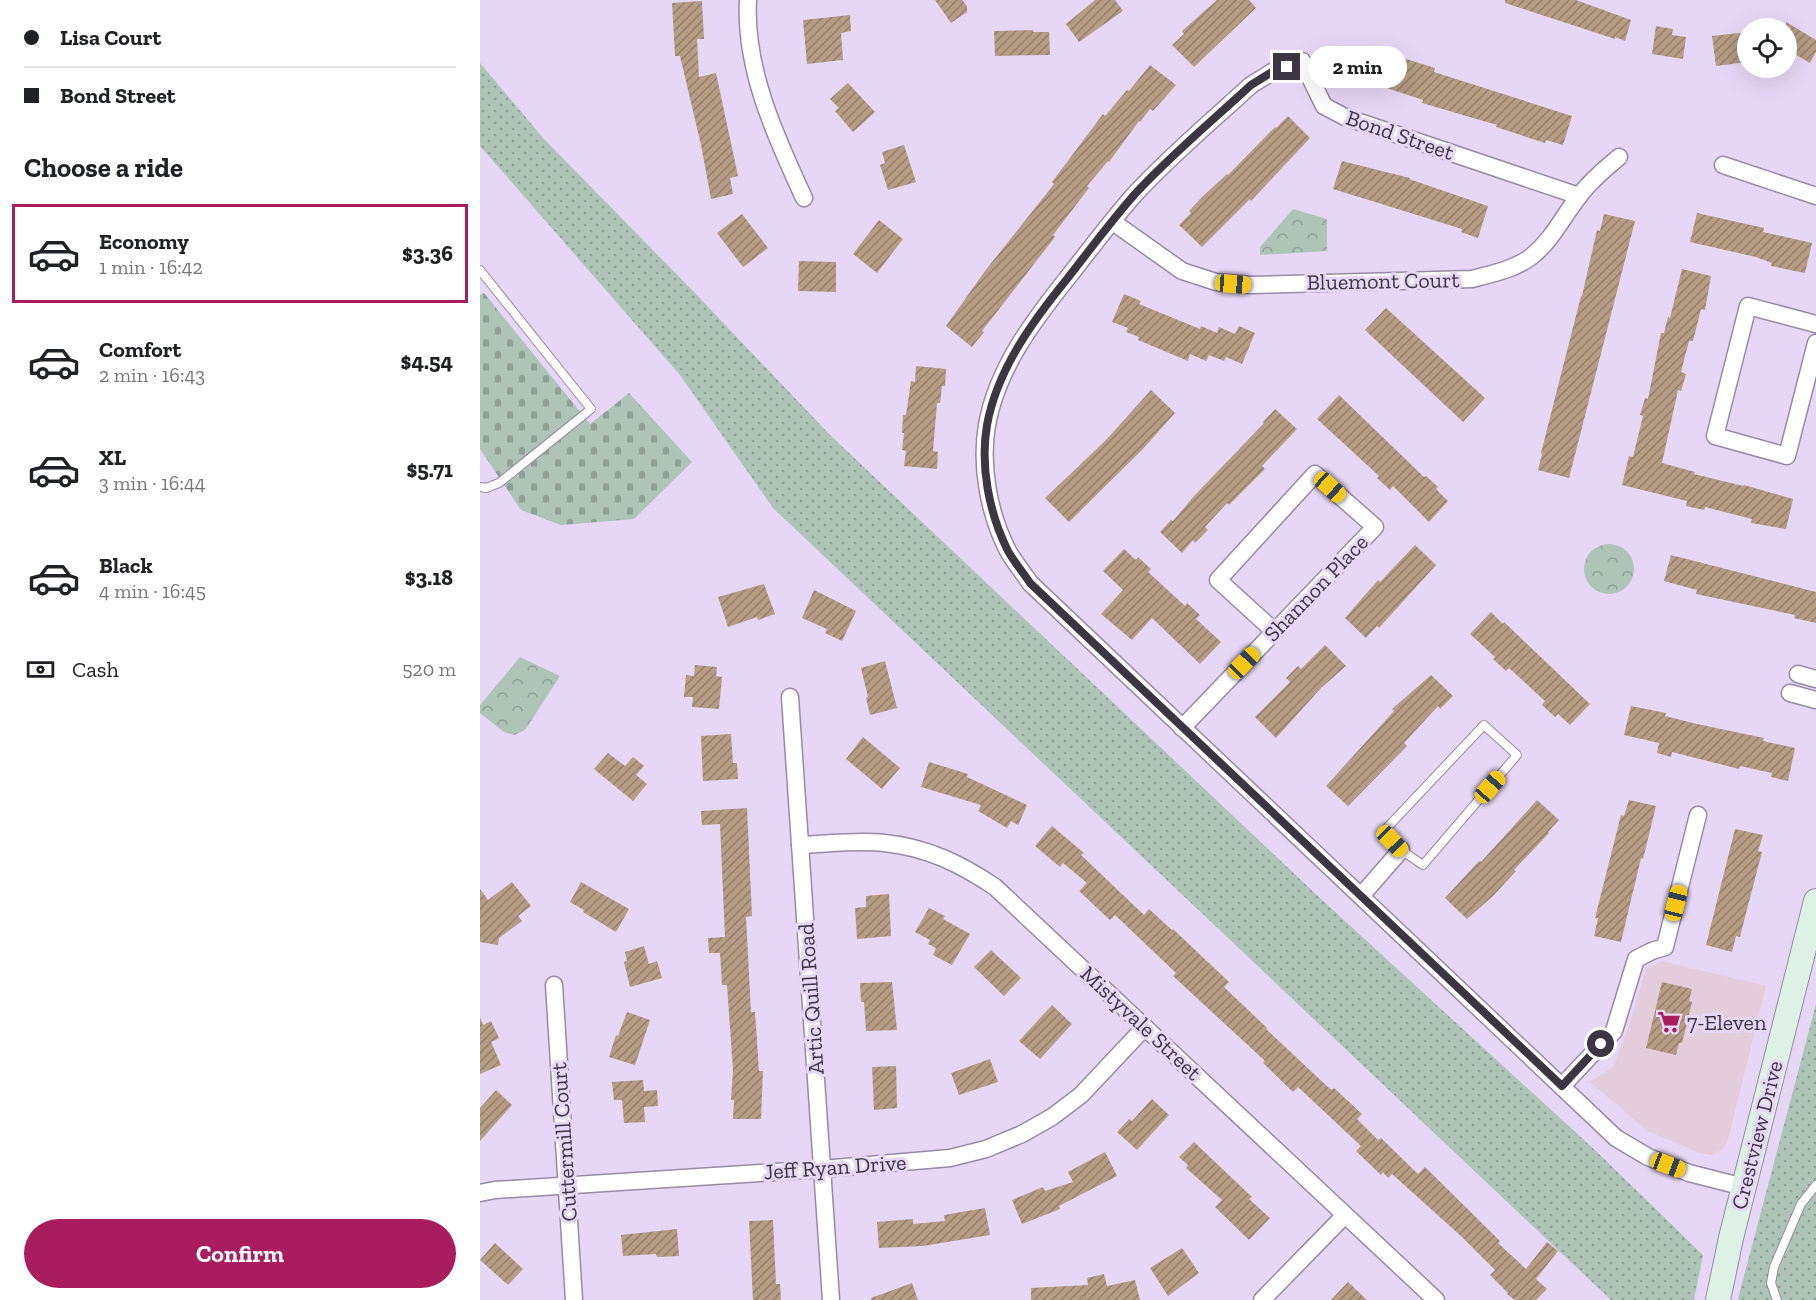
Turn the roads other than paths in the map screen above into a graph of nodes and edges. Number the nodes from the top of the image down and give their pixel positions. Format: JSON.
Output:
{"nodes":[{"id":1,"x":748,"y":0,"type":"edge"},
{"id":2,"x":1619,"y":157,"type":"dead end"},
{"id":3,"x":1723,"y":165,"type":"dead end"},
{"id":4,"x":1579,"y":196,"type":"junction"},
{"id":5,"x":1816,"y":196,"type":"edge"},
{"id":6,"x":804,"y":198,"type":"dead end"},
{"id":7,"x":1113,"y":222,"type":"junction"},
{"id":8,"x":480,"y":270,"type":"edge"},
{"id":9,"x":1816,"y":324,"type":"edge"},
{"id":10,"x":1816,"y":343,"type":"edge"},
{"id":11,"x":480,"y":487,"type":"edge"},
{"id":12,"x":1274,"y":631,"type":"junction"},
{"id":13,"x":1798,"y":674,"type":"dead end"},
{"id":14,"x":1816,"y":679,"type":"edge"},
{"id":15,"x":1790,"y":693,"type":"dead end"},
{"id":16,"x":790,"y":697,"type":"dead end"},
{"id":17,"x":1816,"y":700,"type":"edge"},
{"id":18,"x":1182,"y":728,"type":"junction"},
{"id":19,"x":1698,"y":814,"type":"dead end"},
{"id":20,"x":800,"y":845,"type":"junction"},
{"id":21,"x":1401,"y":850,"type":"junction"},
{"id":22,"x":1361,"y":896,"type":"junction"},
{"id":23,"x":1816,"y":900,"type":"edge"},
{"id":24,"x":554,"y":985,"type":"dead end"},
{"id":25,"x":1145,"y":1027,"type":"junction"},
{"id":26,"x":1562,"y":1086,"type":"junction"},
{"id":27,"x":822,"y":1169,"type":"junction"},
{"id":28,"x":566,"y":1185,"type":"junction"},
{"id":29,"x":1816,"y":1185,"type":"edge"},
{"id":30,"x":1744,"y":1187,"type":"junction"},
{"id":31,"x":480,"y":1192,"type":"edge"},
{"id":32,"x":1345,"y":1215,"type":"junction"},
{"id":33,"x":574,"y":1300,"type":"edge"},
{"id":34,"x":831,"y":1300,"type":"edge"},
{"id":35,"x":1262,"y":1300,"type":"edge"},
{"id":36,"x":1436,"y":1300,"type":"edge"},
{"id":37,"x":1718,"y":1300,"type":"edge"},
{"id":38,"x":1777,"y":1300,"type":"edge"}],
"edges":[{"from":1,"to":6,"type":"street"},
{"from":2,"to":4,"type":"street","name":"Bluemont Court"},
{"from":3,"to":5,"type":"street"},
{"from":4,"to":7,"type":"street","name":"Bluemont Court"},
{"from":4,"to":7,"type":"street","name":"Bond Street"},
{"from":7,"to":18,"type":"street","name":"Bond Street"},
{"from":8,"to":11,"type":"lane"},
{"from":9,"to":10,"type":"street"},
{"from":12,"to":12,"type":"street","name":"Shannon Place"},
{"from":12,"to":18,"type":"street","name":"Shannon Place"},
{"from":13,"to":14,"type":"street"},
{"from":15,"to":17,"type":"street"},
{"from":16,"to":20,"type":"street","name":"Artic Quill Road"},
{"from":18,"to":22,"type":"street","name":"Bond Street"},
{"from":19,"to":26,"type":"street"},
{"from":20,"to":25,"type":"street","name":"Mistyvale Street"},
{"from":20,"to":27,"type":"street","name":"Artic Quill Road"},
{"from":21,"to":21,"type":"lane"},
{"from":21,"to":22,"type":"street"},
{"from":22,"to":26,"type":"street","name":"Bond Street"},
{"from":23,"to":30,"type":"main road","name":"Crestview Drive"},
{"from":24,"to":28,"type":"street","name":"Cuttermill Court"},
{"from":25,"to":27,"type":"street","name":"Jeff Ryan Drive"},
{"from":25,"to":32,"type":"street","name":"Mistyvale Street"},
{"from":26,"to":30,"type":"street","name":"Bond Street"},
{"from":27,"to":28,"type":"street","name":"Jeff Ryan Drive"},
{"from":27,"to":34,"type":"street","name":"Artic Quill Road"},
{"from":28,"to":31,"type":"street","name":"Jeff Ryan Drive"},
{"from":28,"to":33,"type":"street","name":"Cuttermill Court"},
{"from":29,"to":38,"type":"lane"},
{"from":30,"to":37,"type":"main road","name":"Crestview Drive"},
{"from":32,"to":35,"type":"street"},
{"from":32,"to":36,"type":"street","name":"Mistyvale Street"}]}
